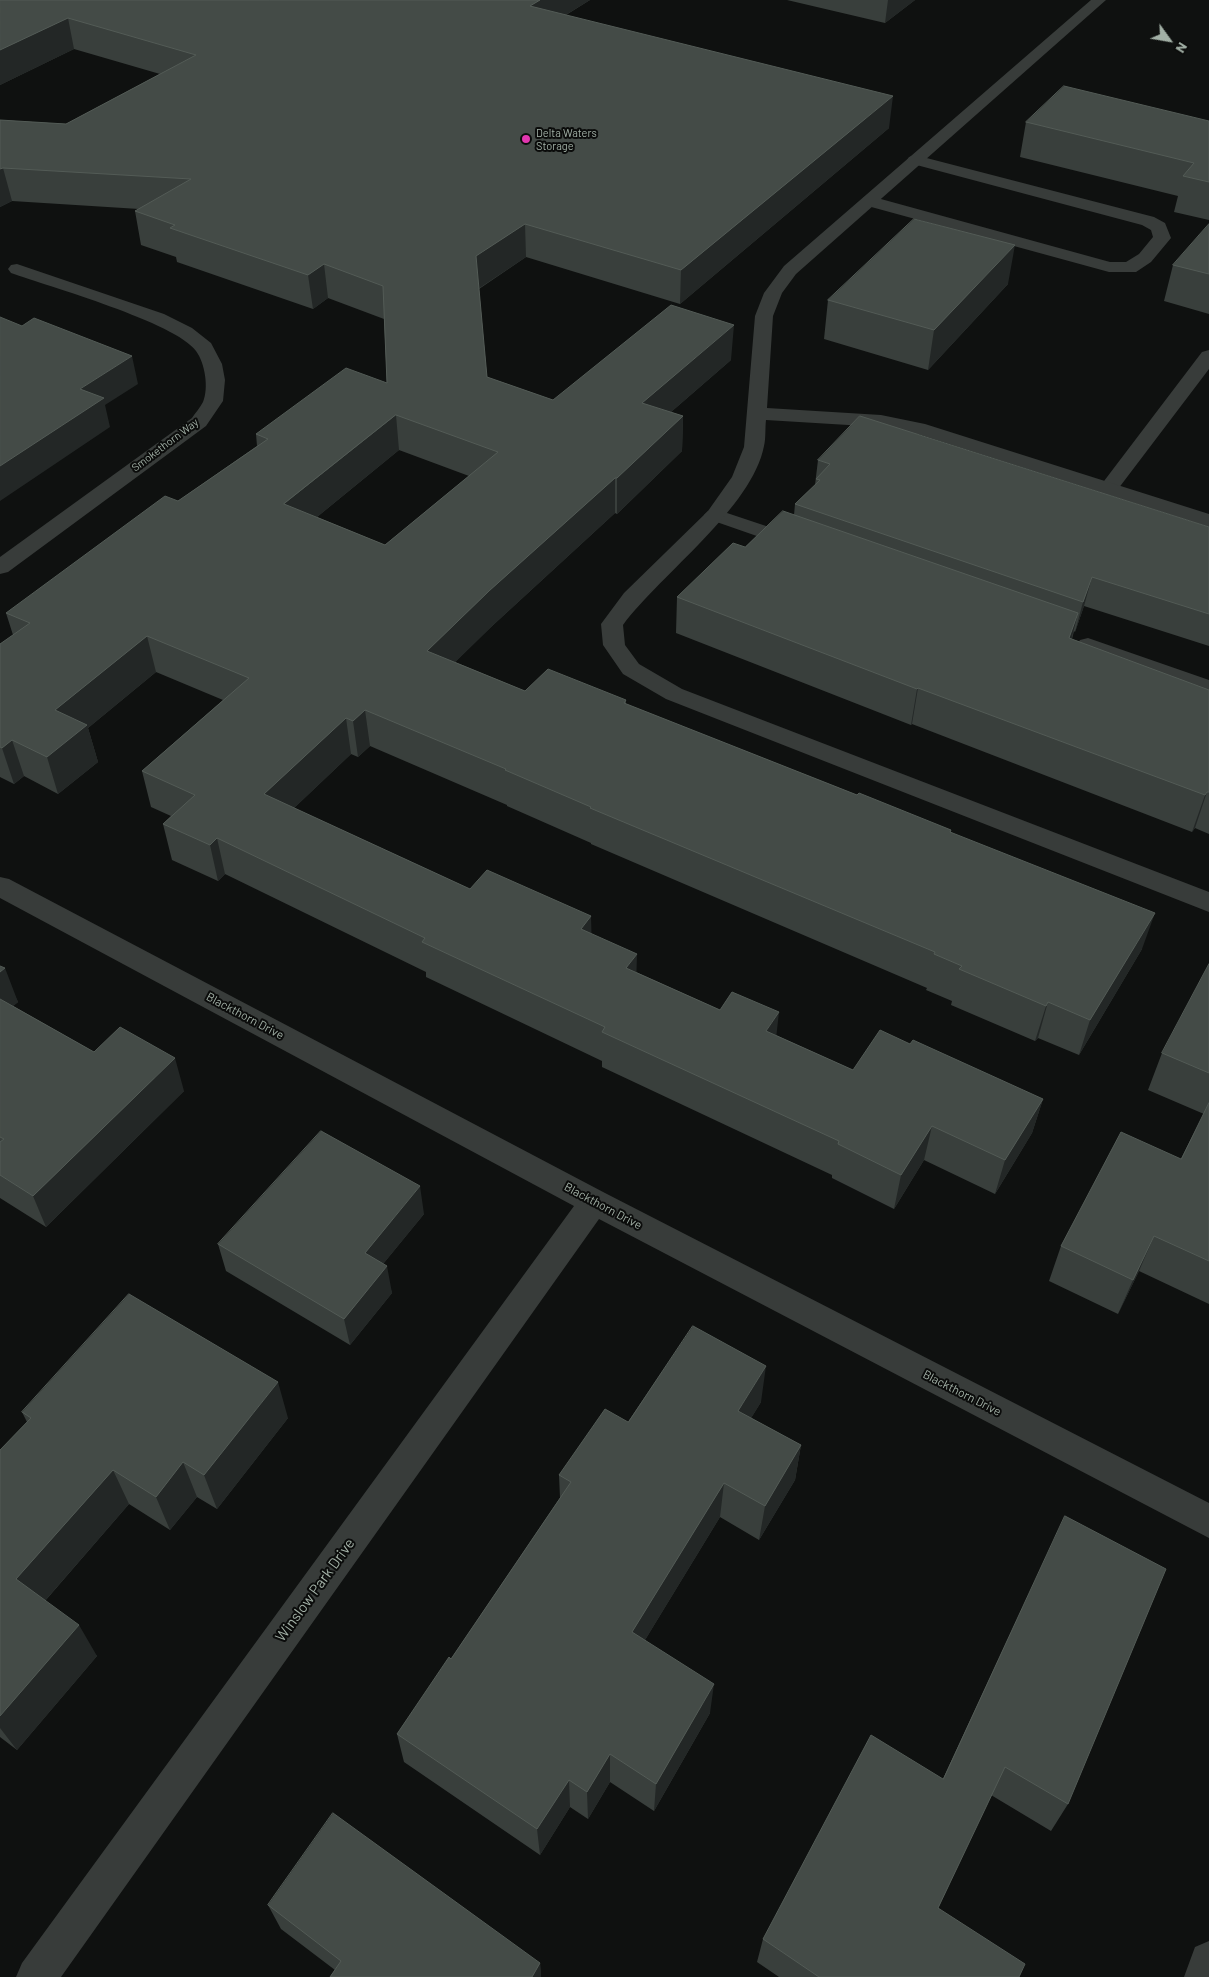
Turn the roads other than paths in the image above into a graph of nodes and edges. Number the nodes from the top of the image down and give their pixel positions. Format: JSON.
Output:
{"nodes":[{"id":1,"x":1099,"y":0,"type":"edge"},
{"id":2,"x":915,"y":160,"type":"junction"},
{"id":3,"x":870,"y":201,"type":"junction"},
{"id":4,"x":17,"y":269,"type":"dead end"},
{"id":5,"x":1209,"y":356,"type":"edge"},
{"id":6,"x":756,"y":413,"type":"junction"},
{"id":7,"x":1108,"y":489,"type":"junction"},
{"id":8,"x":715,"y":515,"type":"junction"},
{"id":9,"x":1209,"y":521,"type":"edge"},
{"id":10,"x":818,"y":551,"type":"edge"},
{"id":11,"x":0,"y":567,"type":"edge"},
{"id":12,"x":1069,"y":639,"type":"edge"},
{"id":13,"x":1209,"y":688,"type":"edge"},
{"id":14,"x":0,"y":886,"type":"edge"},
{"id":15,"x":1209,"y":902,"type":"edge"},
{"id":16,"x":594,"y":1202,"type":"junction"},
{"id":17,"x":1209,"y":1521,"type":"edge"},
{"id":18,"x":1209,"y":1962,"type":"edge"},
{"id":19,"x":36,"y":1977,"type":"edge"},
{"id":20,"x":1204,"y":1977,"type":"edge"}],
"edges":[{"from":1,"to":2,"type":"street"},
{"from":2,"to":3,"type":"street"},
{"from":2,"to":3,"type":"street"},
{"from":3,"to":6,"type":"street"},
{"from":4,"to":11,"type":"street","name":"Smokethorn Way"},
{"from":5,"to":7,"type":"street"},
{"from":6,"to":7,"type":"street"},
{"from":6,"to":8,"type":"street"},
{"from":7,"to":9,"type":"street"},
{"from":8,"to":10,"type":"street"},
{"from":8,"to":15,"type":"street"},
{"from":12,"to":13,"type":"street"},
{"from":14,"to":16,"type":"street","name":"Blackthorn Drive"},
{"from":16,"to":17,"type":"street","name":"Blackthorn Drive"},
{"from":16,"to":19,"type":"street","name":"Winslow Park Drive"},
{"from":18,"to":20,"type":"street"}]}
